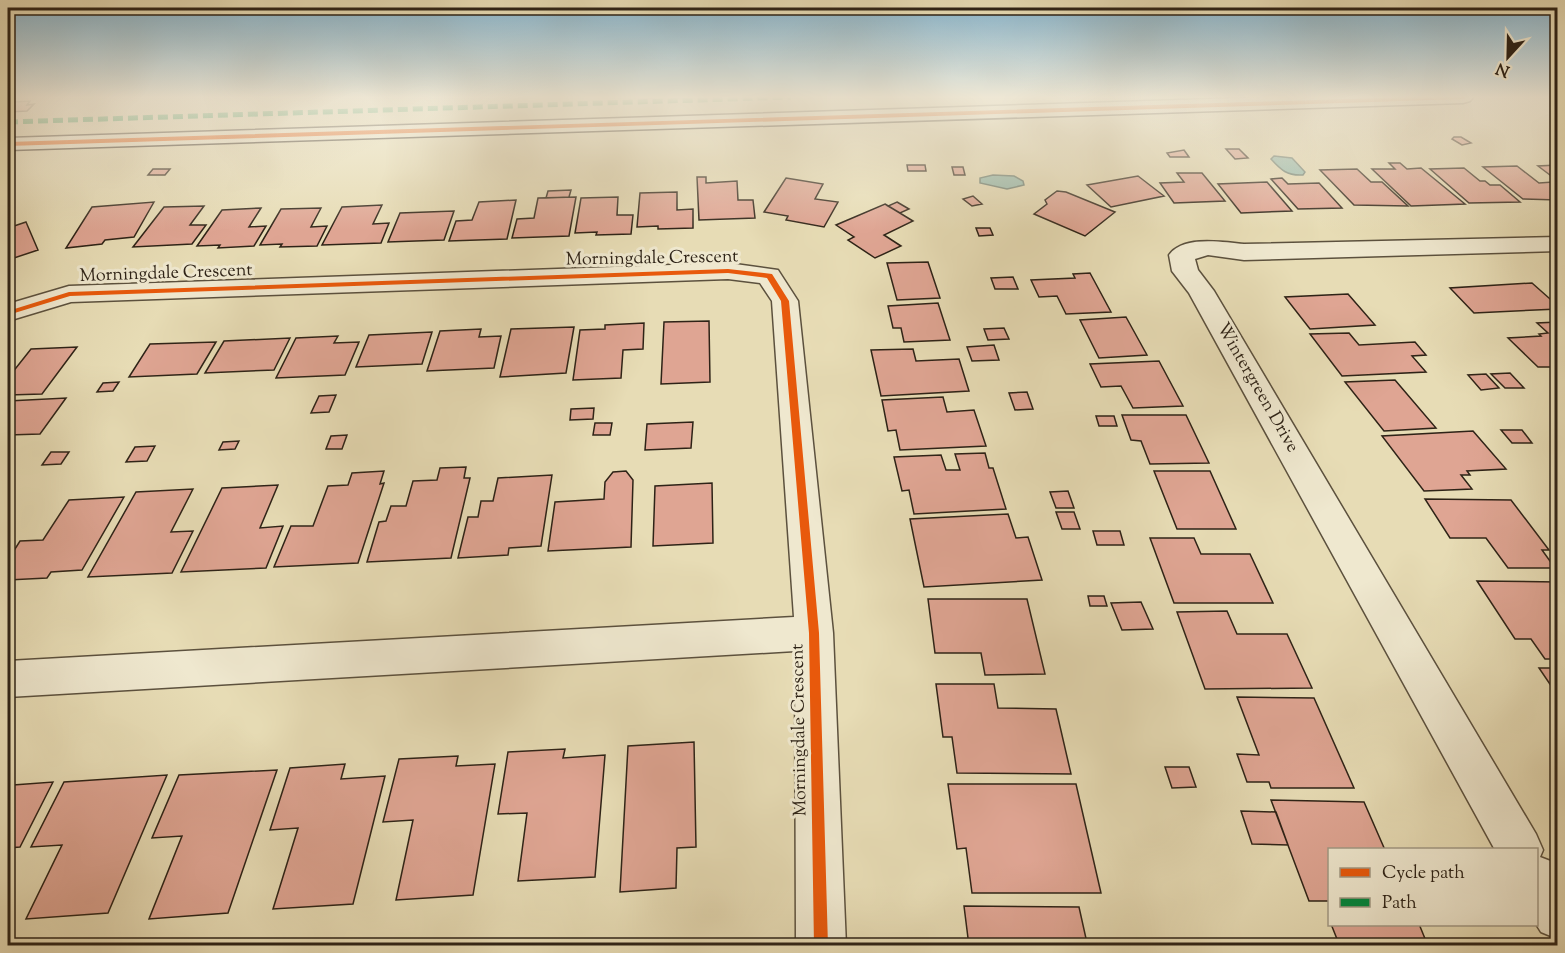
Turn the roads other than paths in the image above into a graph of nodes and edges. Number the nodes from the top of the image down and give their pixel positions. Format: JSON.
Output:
{"nodes":[{"id":1,"x":86,"y":141,"type":"edge"},
{"id":2,"x":8,"y":144,"type":"edge"},
{"id":3,"x":1557,"y":244,"type":"edge"},
{"id":4,"x":8,"y":313,"type":"edge"},
{"id":5,"x":814,"y":633,"type":"junction"},
{"id":6,"x":8,"y":678,"type":"edge"},
{"id":7,"x":1519,"y":848,"type":"edge"},
{"id":8,"x":1538,"y":882,"type":"edge"},
{"id":9,"x":1557,"y":915,"type":"edge"},
{"id":10,"x":821,"y":945,"type":"edge"}],
"edges":[{"from":1,"to":2,"type":"street"},
{"from":3,"to":7,"type":"street","name":"Wintergreen Drive"},
{"from":4,"to":5,"type":"street","name":"Morningdale Crescent"},
{"from":5,"to":6,"type":"street","name":"Morningdale Crescent"},
{"from":5,"to":10,"type":"street","name":"Morningdale Crescent"},
{"from":8,"to":9,"type":"street"}]}
